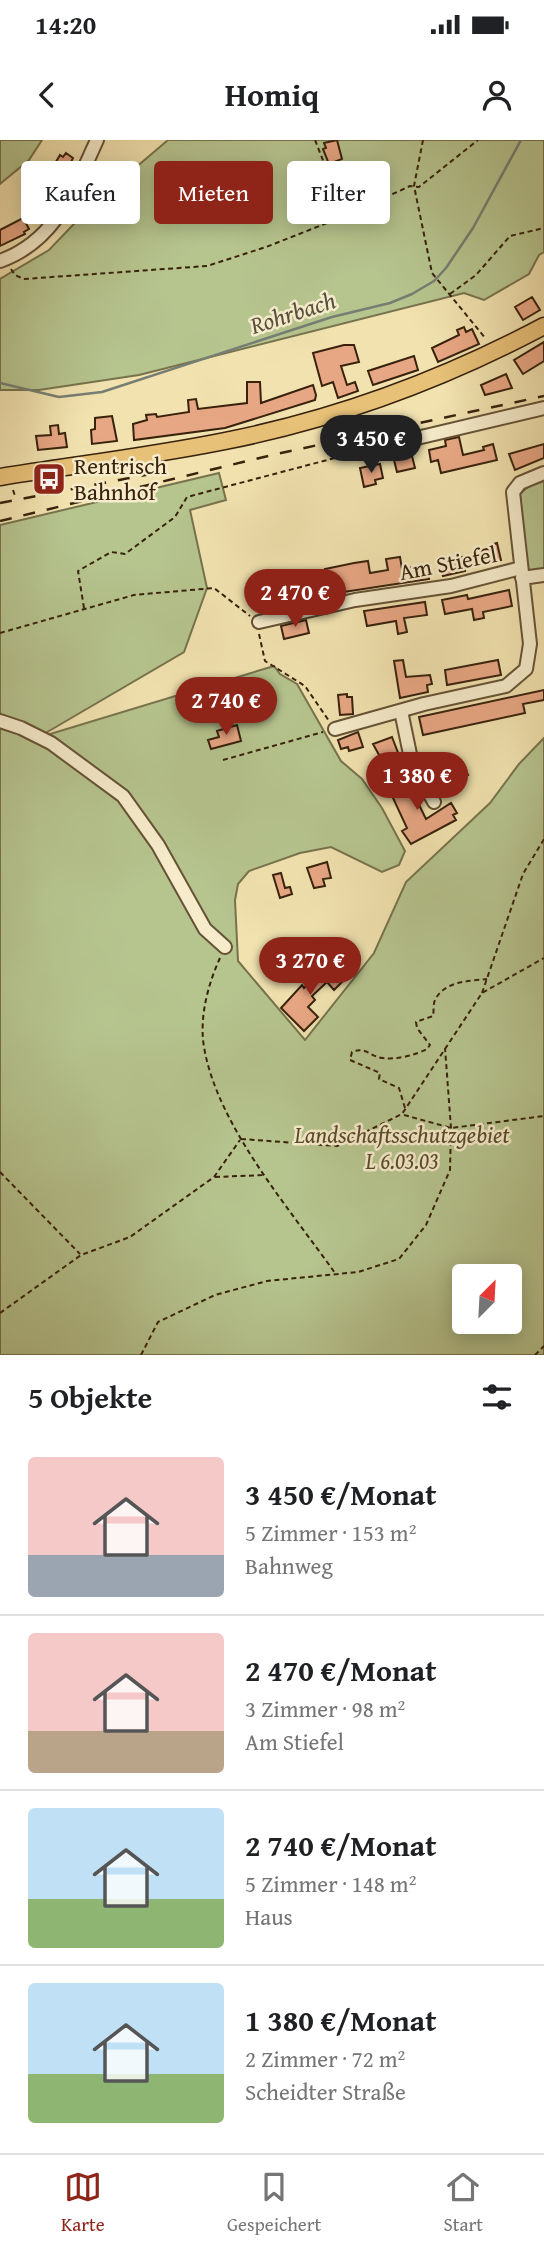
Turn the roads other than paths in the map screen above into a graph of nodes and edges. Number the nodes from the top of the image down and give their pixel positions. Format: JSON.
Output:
{"nodes":[{"id":1,"x":97,"y":140,"type":"edge"},
{"id":2,"x":3,"y":260,"type":"edge"},
{"id":3,"x":544,"y":326,"type":"edge"},
{"id":4,"x":544,"y":408,"type":"edge"},
{"id":5,"x":362,"y":451,"type":"road end"},
{"id":6,"x":544,"y":473,"type":"edge"},
{"id":7,"x":0,"y":477,"type":"edge"},
{"id":8,"x":522,"y":573,"type":"junction"},
{"id":9,"x":544,"y":575,"type":"edge"},
{"id":10,"x":258,"y":625,"type":"road end"},
{"id":11,"x":401,"y":711,"type":"junction"},
{"id":12,"x":0,"y":722,"type":"edge"},
{"id":13,"x":335,"y":729,"type":"road end"},
{"id":14,"x":434,"y":802,"type":"dead end"},
{"id":15,"x":225,"y":947,"type":"road end"}],
"edges":[{"from":1,"to":2,"type":"street"},
{"from":3,"to":7,"type":"main road"},
{"from":4,"to":5,"type":"street"},
{"from":6,"to":8,"type":"street"},
{"from":8,"to":9,"type":"street","name":"Am Stiefel"},
{"from":8,"to":10,"type":"street","name":"Am Stiefel"},
{"from":8,"to":11,"type":"street"},
{"from":11,"to":13,"type":"street"},
{"from":11,"to":14,"type":"street"},
{"from":12,"to":15,"type":"street"}]}
